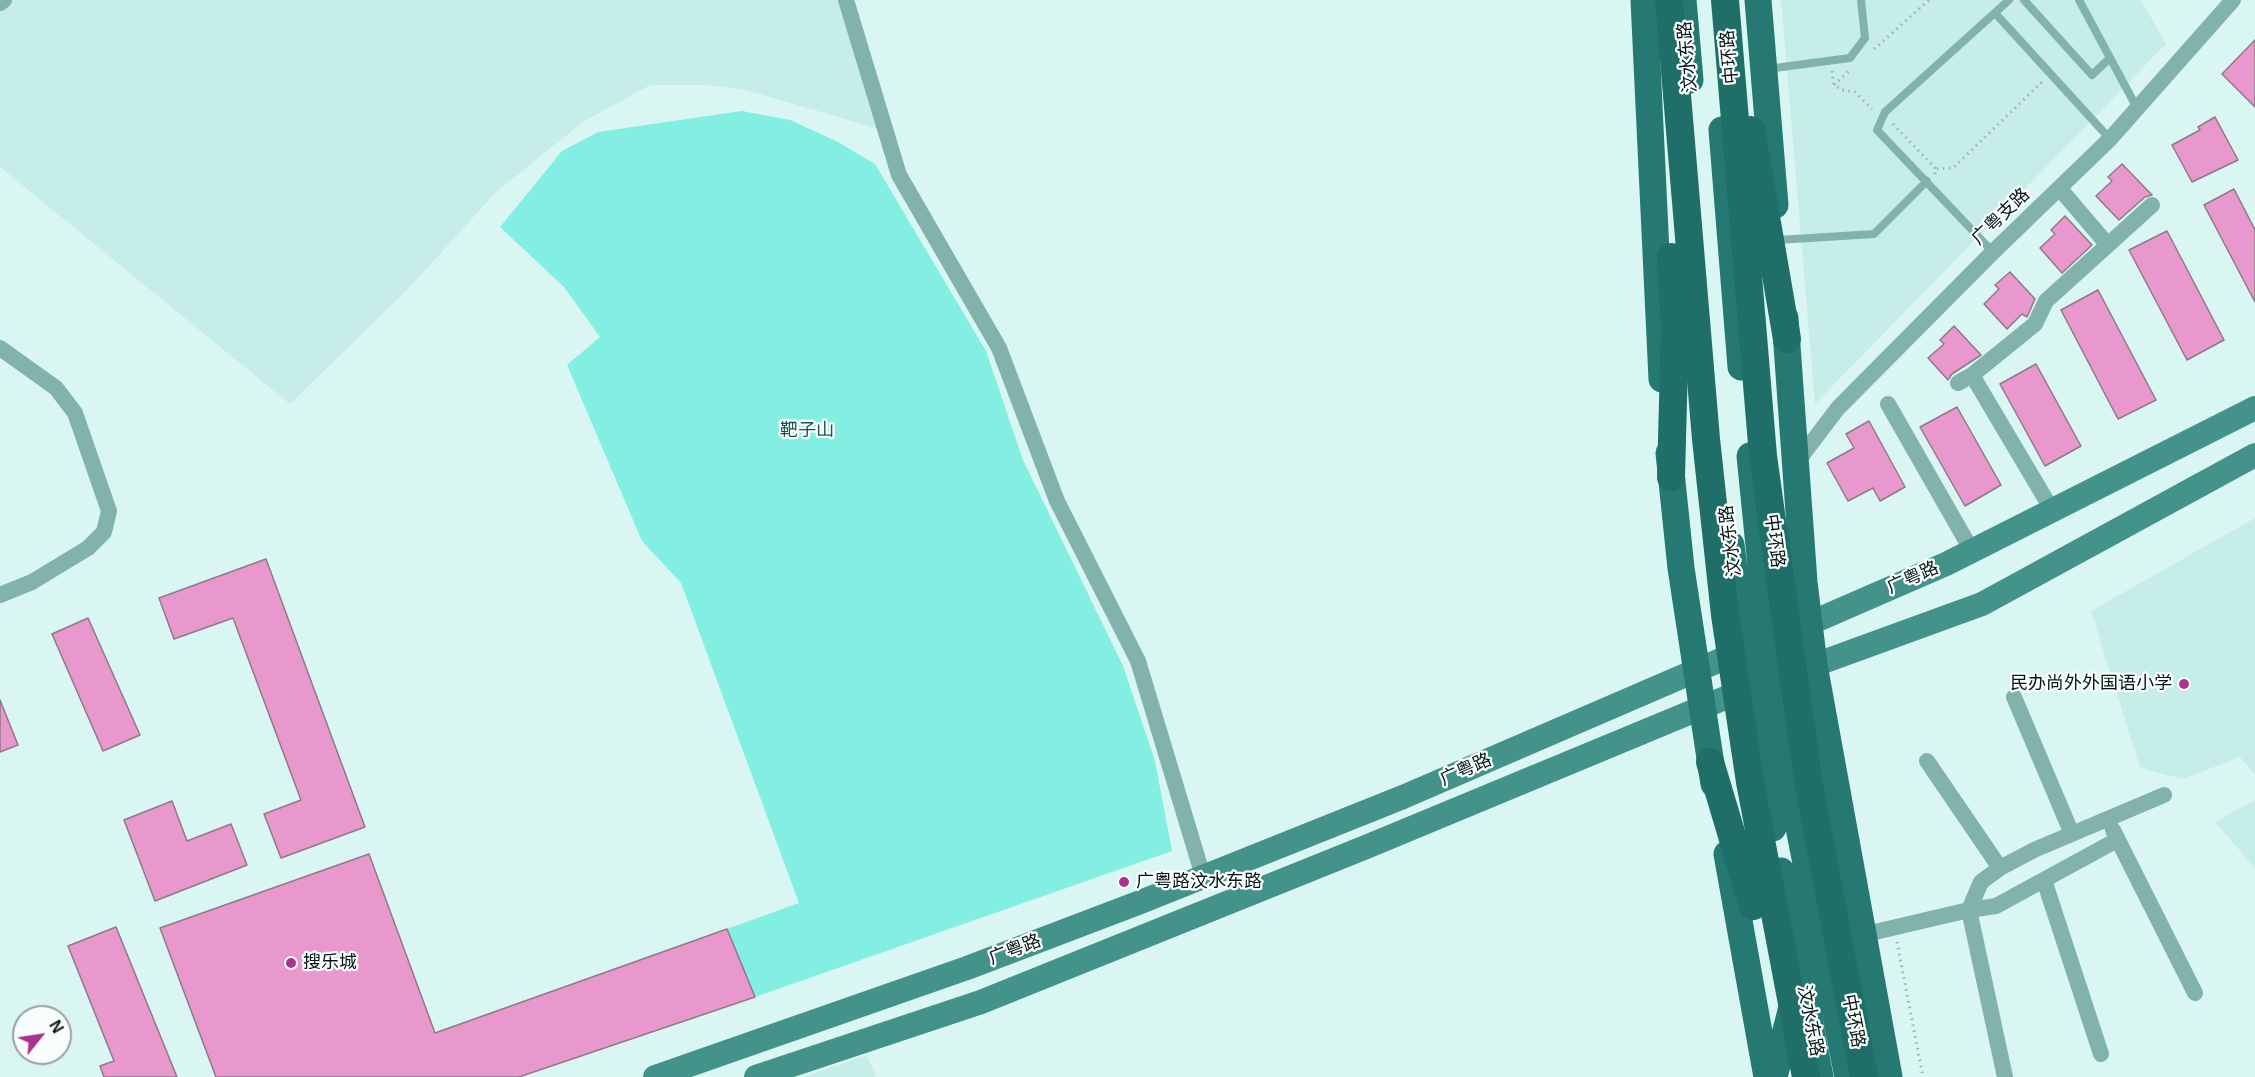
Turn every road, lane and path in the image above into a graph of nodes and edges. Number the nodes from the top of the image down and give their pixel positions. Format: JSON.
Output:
{"nodes":[{"id":1,"x":4,"y":0,"type":"edge"},
{"id":2,"x":846,"y":0,"type":"edge"},
{"id":3,"x":1644,"y":0,"type":"edge"},
{"id":4,"x":1657,"y":0,"type":"edge"},
{"id":5,"x":1669,"y":0,"type":"edge"},
{"id":6,"x":1683,"y":0,"type":"edge"},
{"id":7,"x":1713,"y":0,"type":"edge"},
{"id":8,"x":1725,"y":0,"type":"edge"},
{"id":9,"x":1742,"y":0,"type":"edge"},
{"id":10,"x":1758,"y":0,"type":"edge"},
{"id":11,"x":1861,"y":0,"type":"edge"},
{"id":12,"x":1929,"y":0,"type":"edge"},
{"id":13,"x":2009,"y":0,"type":"edge"},
{"id":14,"x":2024,"y":0,"type":"edge"},
{"id":15,"x":2079,"y":0,"type":"edge"},
{"id":16,"x":2233,"y":0,"type":"edge"},
{"id":17,"x":0,"y":3,"type":"edge"},
{"id":18,"x":1995,"y":13,"type":"junction"},
{"id":19,"x":1715,"y":37,"type":"junction"},
{"id":20,"x":1869,"y":54,"type":"dead end"},
{"id":21,"x":2110,"y":58,"type":"junction"},
{"id":22,"x":1851,"y":69,"type":"dead end"},
{"id":23,"x":1764,"y":70,"type":"junction"},
{"id":24,"x":2050,"y":73,"type":"junction"},
{"id":25,"x":1834,"y":85,"type":"dead end"},
{"id":26,"x":2137,"y":108,"type":"junction"},
{"id":27,"x":1759,"y":123,"type":"junction"},
{"id":28,"x":2110,"y":139,"type":"junction"},
{"id":29,"x":1930,"y":184,"type":"junction"},
{"id":30,"x":2060,"y":189,"type":"junction"},
{"id":31,"x":2152,"y":205,"type":"dead end"},
{"id":32,"x":1778,"y":240,"type":"junction"},
{"id":33,"x":2107,"y":244,"type":"junction"},
{"id":34,"x":1993,"y":252,"type":"junction"},
{"id":35,"x":1656,"y":262,"type":"junction"},
{"id":36,"x":1709,"y":315,"type":"junction"},
{"id":37,"x":1787,"y":339,"type":"junction"},
{"id":38,"x":0,"y":348,"type":"edge"},
{"id":39,"x":1888,"y":404,"type":"dead end"},
{"id":40,"x":2255,"y":408,"type":"edge"},
{"id":41,"x":2255,"y":455,"type":"edge"},
{"id":42,"x":1797,"y":462,"type":"junction"},
{"id":43,"x":1671,"y":477,"type":"junction"},
{"id":44,"x":2052,"y":510,"type":"junction"},
{"id":45,"x":1972,"y":551,"type":"junction"},
{"id":46,"x":0,"y":595,"type":"edge"},
{"id":47,"x":1809,"y":625,"type":"junction"},
{"id":48,"x":1771,"y":639,"type":"junction"},
{"id":49,"x":1745,"y":649,"type":"junction"},
{"id":50,"x":1814,"y":665,"type":"junction"},
{"id":51,"x":1696,"y":669,"type":"junction"},
{"id":52,"x":1776,"y":678,"type":"junction"},
{"id":53,"x":1750,"y":688,"type":"junction"},
{"id":54,"x":2014,"y":697,"type":"dead end"},
{"id":55,"x":1702,"y":707,"type":"junction"},
{"id":56,"x":1928,"y":761,"type":"dead end"},
{"id":57,"x":1710,"y":762,"type":"junction"},
{"id":58,"x":2164,"y":795,"type":"dead end"},
{"id":59,"x":2108,"y":818,"type":"junction"},
{"id":60,"x":2072,"y":834,"type":"junction"},
{"id":61,"x":2117,"y":840,"type":"junction"},
{"id":62,"x":2000,"y":868,"type":"junction"},
{"id":63,"x":1203,"y":876,"type":"junction"},
{"id":64,"x":2044,"y":880,"type":"junction"},
{"id":65,"x":1969,"y":910,"type":"junction"},
{"id":66,"x":1895,"y":928,"type":"junction"},
{"id":67,"x":1862,"y":935,"type":"junction"},
{"id":68,"x":1801,"y":973,"type":"junction"},
{"id":69,"x":2194,"y":993,"type":"dead end"},
{"id":70,"x":2101,"y":1054,"type":"dead end"},
{"id":71,"x":655,"y":1077,"type":"edge"},
{"id":72,"x":756,"y":1077,"type":"edge"},
{"id":73,"x":1767,"y":1077,"type":"edge"},
{"id":74,"x":1774,"y":1077,"type":"edge"},
{"id":75,"x":1787,"y":1077,"type":"edge"},
{"id":76,"x":1806,"y":1077,"type":"edge"},
{"id":77,"x":1820,"y":1077,"type":"edge"},
{"id":78,"x":1848,"y":1077,"type":"edge"},
{"id":79,"x":1864,"y":1077,"type":"edge"},
{"id":80,"x":1889,"y":1077,"type":"edge"},
{"id":81,"x":1923,"y":1077,"type":"edge"},
{"id":82,"x":2005,"y":1077,"type":"edge"}],
"edges":[{"from":1,"to":17,"type":"street"},
{"from":2,"to":63,"type":"street"},
{"from":3,"to":35,"type":"main road"},
{"from":4,"to":43,"type":"highway","bridge":true},
{"from":5,"to":76,"type":"highway","bridge":true},
{"from":6,"to":36,"type":"main road","name":"汶水东路"},
{"from":7,"to":19,"type":"main road","name":"汶水东路"},
{"from":8,"to":79,"type":"highway","name":"中环路","bridge":true},
{"from":9,"to":27,"type":"highway"},
{"from":10,"to":23,"type":"main road"},
{"from":11,"to":23,"type":"lane"},
{"from":12,"to":20,"type":"path"},
{"from":13,"to":18,"type":"lane"},
{"from":14,"to":21,"type":"lane"},
{"from":15,"to":21,"type":"lane"},
{"from":16,"to":26,"type":"street","name":"广粤支路"},
{"from":18,"to":24,"type":"lane"},
{"from":18,"to":29,"type":"lane"},
{"from":19,"to":27,"type":"main road"},
{"from":19,"to":48,"type":"main road","name":"汶水东路"},
{"from":21,"to":26,"type":"lane"},
{"from":22,"to":25,"type":"path"},
{"from":23,"to":27,"type":"main road"},
{"from":24,"to":28,"type":"lane"},
{"from":24,"to":29,"type":"path"},
{"from":26,"to":28,"type":"street","name":"广粤支路"},
{"from":27,"to":32,"type":"main road"},
{"from":27,"to":37,"type":"highway"},
{"from":28,"to":30,"type":"street","name":"广粤支路"},
{"from":29,"to":32,"type":"lane"},
{"from":29,"to":34,"type":"lane"},
{"from":30,"to":33,"type":"street"},
{"from":30,"to":34,"type":"street","name":"广粤支路"},
{"from":31,"to":33,"type":"street"},
{"from":32,"to":37,"type":"main road"},
{"from":33,"to":44,"type":"street"},
{"from":34,"to":42,"type":"street","name":"广粤支路"},
{"from":35,"to":36,"type":"main road"},
{"from":35,"to":43,"type":"main road"},
{"from":36,"to":49,"type":"main road","name":"汶水东路"},
{"from":37,"to":42,"type":"main road"},
{"from":38,"to":46,"type":"street"},
{"from":39,"to":45,"type":"street"},
{"from":40,"to":44,"type":"main road","name":"广粤路"},
{"from":41,"to":50,"type":"main road","name":"广粤路"},
{"from":42,"to":47,"type":"main road"},
{"from":43,"to":51,"type":"main road"},
{"from":44,"to":45,"type":"main road","name":"广粤路"},
{"from":45,"to":47,"type":"main road","name":"广粤路"},
{"from":47,"to":48,"type":"main road","name":"广粤路"},
{"from":47,"to":50,"type":"main road"},
{"from":48,"to":49,"type":"main road","name":"广粤路"},
{"from":48,"to":52,"type":"main road","name":"汶水东路"},
{"from":49,"to":51,"type":"main road","name":"广粤路"},
{"from":49,"to":53,"type":"main road","name":"汶水东路"},
{"from":50,"to":52,"type":"main road","name":"广粤路"},
{"from":50,"to":67,"type":"main road"},
{"from":51,"to":55,"type":"main road"},
{"from":51,"to":63,"type":"main road","name":"广粤路"},
{"from":52,"to":53,"type":"main road","name":"广粤路"},
{"from":52,"to":78,"type":"main road","name":"汶水东路"},
{"from":53,"to":55,"type":"main road","name":"广粤路"},
{"from":53,"to":68,"type":"main road","name":"汶水东路"},
{"from":54,"to":60,"type":"street"},
{"from":55,"to":57,"type":"main road"},
{"from":55,"to":72,"type":"main road","name":"广粤路"},
{"from":56,"to":62,"type":"street"},
{"from":57,"to":73,"type":"main road"},
{"from":57,"to":75,"type":"highway"},
{"from":58,"to":59,"type":"street"},
{"from":59,"to":60,"type":"street"},
{"from":59,"to":61,"type":"street"},
{"from":60,"to":62,"type":"street"},
{"from":61,"to":64,"type":"street"},
{"from":61,"to":69,"type":"street"},
{"from":62,"to":65,"type":"street"},
{"from":63,"to":71,"type":"main road","name":"广粤路"},
{"from":64,"to":65,"type":"street"},
{"from":64,"to":70,"type":"street"},
{"from":65,"to":66,"type":"street"},
{"from":65,"to":82,"type":"street"},
{"from":66,"to":67,"type":"street"},
{"from":66,"to":81,"type":"path"},
{"from":67,"to":80,"type":"main road"},
{"from":68,"to":74,"type":"main road"},
{"from":68,"to":77,"type":"main road","name":"汶水东路"}]}
